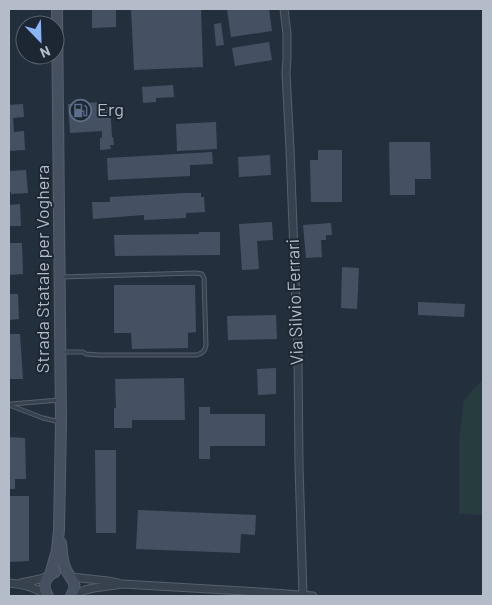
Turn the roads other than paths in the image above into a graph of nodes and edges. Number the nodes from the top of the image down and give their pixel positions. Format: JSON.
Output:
{"nodes":[{"id":1,"x":57,"y":9,"type":"edge"},
{"id":2,"x":284,"y":9,"type":"edge"},
{"id":3,"x":60,"y":277,"type":"junction"},
{"id":4,"x":60,"y":352,"type":"junction"},
{"id":5,"x":60,"y":400,"type":"junction"},
{"id":6,"x":9,"y":405,"type":"edge"},
{"id":7,"x":61,"y":422,"type":"junction"},
{"id":8,"x":59,"y":530,"type":"junction"},
{"id":9,"x":70,"y":575,"type":"junction"},
{"id":10,"x":49,"y":576,"type":"junction"},
{"id":11,"x":12,"y":583,"type":"edge"},
{"id":12,"x":123,"y":584,"type":"junction"},
{"id":13,"x":261,"y":594,"type":"edge"},
{"id":14,"x":303,"y":595,"type":"junction"},
{"id":15,"x":48,"y":596,"type":"edge"},
{"id":16,"x":72,"y":596,"type":"edge"},
{"id":17,"x":313,"y":596,"type":"edge"}],
"edges":[{"from":1,"to":3,"type":"main road","name":"Strada Statale per Voghera"},
{"from":2,"to":14,"type":"street","name":"Via Silvio Ferrari"},
{"from":3,"to":4,"type":"main road","name":"Strada Statale per Voghera"},
{"from":3,"to":4,"type":"lane"},
{"from":4,"to":5,"type":"main road","name":"Strada Statale per Voghera"},
{"from":5,"to":6,"type":"lane"},
{"from":5,"to":7,"type":"main road","name":"Strada Statale per Voghera"},
{"from":6,"to":7,"type":"lane"},
{"from":7,"to":8,"type":"main road","name":"Strada Statale per Voghera"},
{"from":8,"to":9,"type":"main road","name":"Strada Statale per Voghera"},
{"from":8,"to":10,"type":"main road","name":"Strada Statale per Voghera"},
{"from":9,"to":10,"type":"main road"},
{"from":9,"to":12,"type":"street"},
{"from":9,"to":16,"type":"main road","name":"Strada Statale per Voghera"},
{"from":10,"to":11,"type":"street"},
{"from":10,"to":15,"type":"main road","name":"Strada Statale per Voghera"},
{"from":11,"to":15,"type":"street"},
{"from":12,"to":13,"type":"street"},
{"from":12,"to":16,"type":"street"},
{"from":13,"to":14,"type":"street"},
{"from":14,"to":17,"type":"street"}]}
